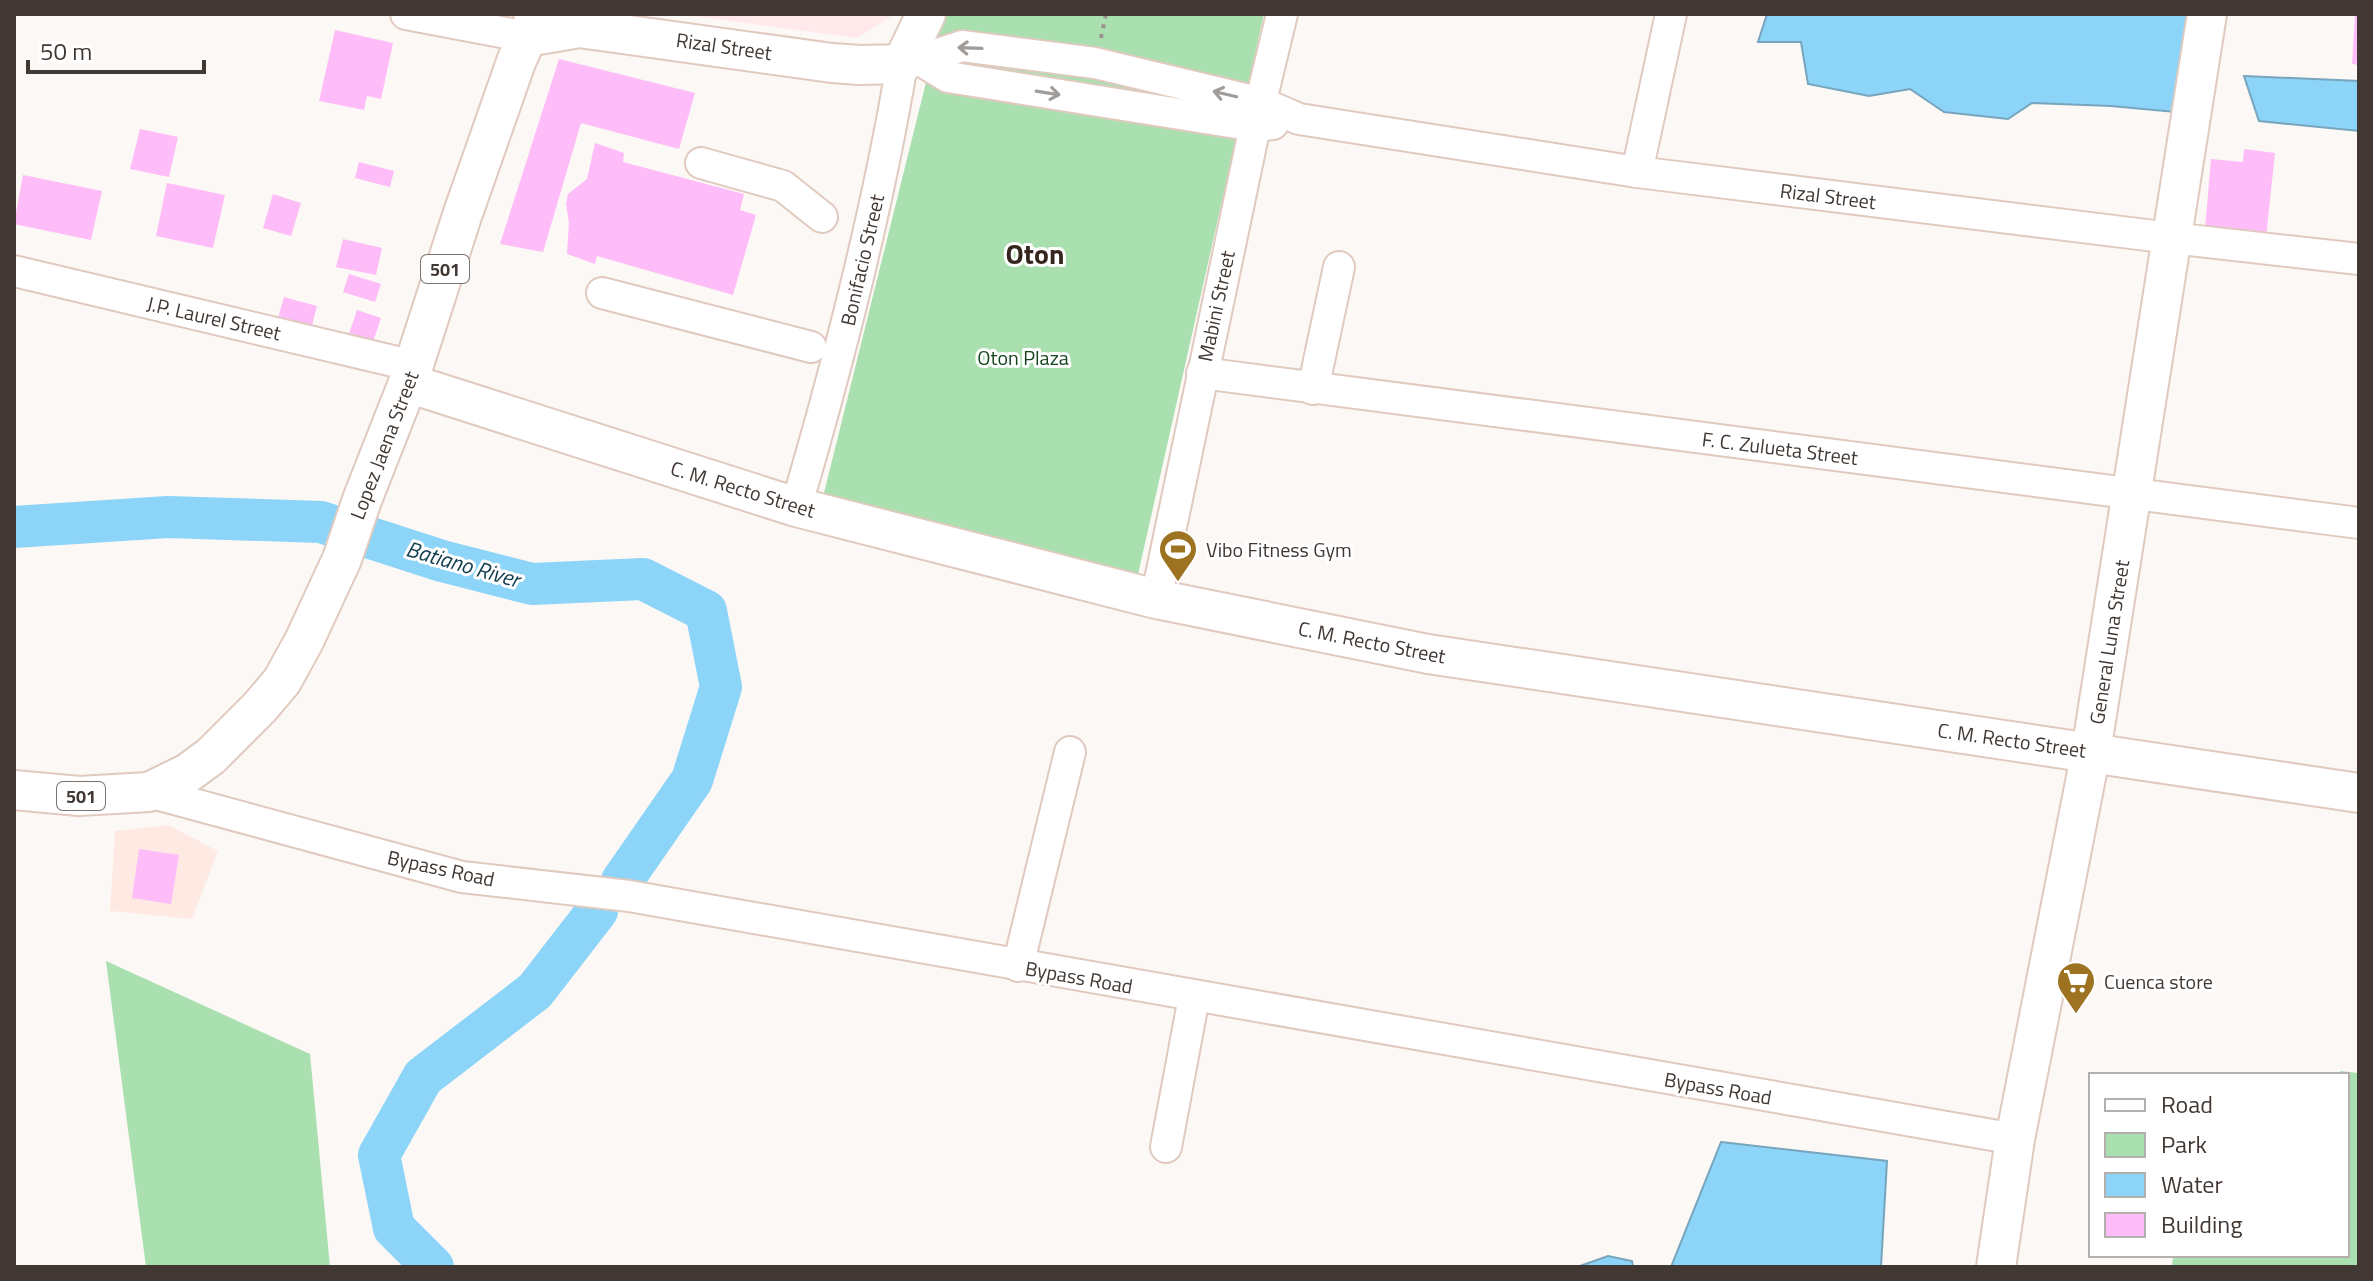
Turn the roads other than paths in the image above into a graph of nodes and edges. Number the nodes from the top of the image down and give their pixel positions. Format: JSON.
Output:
{"nodes":[{"id":1,"x":406,"y":14,"type":"edge"},
{"id":2,"x":926,"y":14,"type":"edge"},
{"id":3,"x":1282,"y":14,"type":"edge"},
{"id":4,"x":1671,"y":14,"type":"edge"},
{"id":5,"x":2207,"y":14,"type":"edge"},
{"id":6,"x":529,"y":25,"type":"edge"},
{"id":7,"x":911,"y":62,"type":"junction"},
{"id":8,"x":1258,"y":114,"type":"junction"},
{"id":9,"x":701,"y":163,"type":"dead end"},
{"id":10,"x":1637,"y":172,"type":"junction"},
{"id":11,"x":822,"y":217,"type":"dead end"},
{"id":12,"x":2171,"y":238,"type":"junction"},
{"id":13,"x":2359,"y":259,"type":"edge"},
{"id":14,"x":1339,"y":267,"type":"dead end"},
{"id":15,"x":14,"y":271,"type":"edge"},
{"id":16,"x":602,"y":293,"type":"dead end"},
{"id":17,"x":811,"y":347,"type":"dead end"},
{"id":18,"x":1202,"y":373,"type":"junction"},
{"id":19,"x":411,"y":374,"type":"junction"},
{"id":20,"x":1313,"y":389,"type":"junction"},
{"id":21,"x":2134,"y":492,"type":"junction"},
{"id":22,"x":796,"y":507,"type":"junction"},
{"id":23,"x":2359,"y":523,"type":"edge"},
{"id":24,"x":1156,"y":599,"type":"junction"},
{"id":25,"x":1070,"y":752,"type":"dead end"},
{"id":26,"x":2091,"y":752,"type":"junction"},
{"id":27,"x":14,"y":790,"type":"edge"},
{"id":28,"x":149,"y":792,"type":"junction"},
{"id":29,"x":2359,"y":793,"type":"edge"},
{"id":30,"x":1018,"y":966,"type":"junction"},
{"id":31,"x":1194,"y":997,"type":"junction"},
{"id":32,"x":2015,"y":1139,"type":"junction"},
{"id":33,"x":1166,"y":1147,"type":"dead end"},
{"id":34,"x":1996,"y":1267,"type":"edge"}],
"edges":[{"from":1,"to":6,"type":"street"},
{"from":2,"to":7,"type":"main road","name":"Bonifacio Street"},
{"from":3,"to":8,"type":"street","name":"Mabini Street"},
{"from":4,"to":10,"type":"street"},
{"from":5,"to":12,"type":"main road","name":"General Luna Street"},
{"from":6,"to":7,"type":"main road","name":"Rizal Street"},
{"from":6,"to":19,"type":"main road","name":"Lopez Jaena Street","number":"501"},
{"from":7,"to":8,"type":"street","name":"Rizal Street"},
{"from":7,"to":22,"type":"street","name":"Bonifacio Street"},
{"from":8,"to":10,"type":"street","name":"Rizal Street"},
{"from":8,"to":18,"type":"street","name":"Mabini Street"},
{"from":9,"to":11,"type":"street"},
{"from":10,"to":12,"type":"street","name":"Rizal Street"},
{"from":12,"to":13,"type":"street","name":"Rizal Street"},
{"from":12,"to":21,"type":"main road","name":"General Luna Street"},
{"from":14,"to":20,"type":"street"},
{"from":15,"to":19,"type":"street","name":"J.P. Laurel Street"},
{"from":16,"to":17,"type":"street"},
{"from":18,"to":20,"type":"street","name":"F. C. Zulueta Street"},
{"from":18,"to":24,"type":"street","name":"Mabini Street"},
{"from":19,"to":22,"type":"main road","name":"C. M. Recto Street"},
{"from":19,"to":28,"type":"main road","name":"Lopez Jaena Street","number":"501"},
{"from":20,"to":21,"type":"street","name":"F. C. Zulueta Street"},
{"from":21,"to":23,"type":"street","name":"F. C. Zulueta Street"},
{"from":21,"to":26,"type":"main road","name":"General Luna Street"},
{"from":22,"to":24,"type":"main road","name":"C. M. Recto Street"},
{"from":24,"to":26,"type":"main road","name":"C. M. Recto Street"},
{"from":25,"to":30,"type":"street"},
{"from":26,"to":29,"type":"main road","name":"C. M. Recto Street"},
{"from":26,"to":32,"type":"main road","name":"General Luna Street"},
{"from":27,"to":28,"type":"main road","number":"501"},
{"from":28,"to":30,"type":"street","name":"Bypass Road"},
{"from":30,"to":31,"type":"street","name":"Bypass Road"},
{"from":31,"to":32,"type":"street","name":"Bypass Road"},
{"from":31,"to":33,"type":"street"},
{"from":32,"to":34,"type":"main road","name":"General Luna Street"}]}
